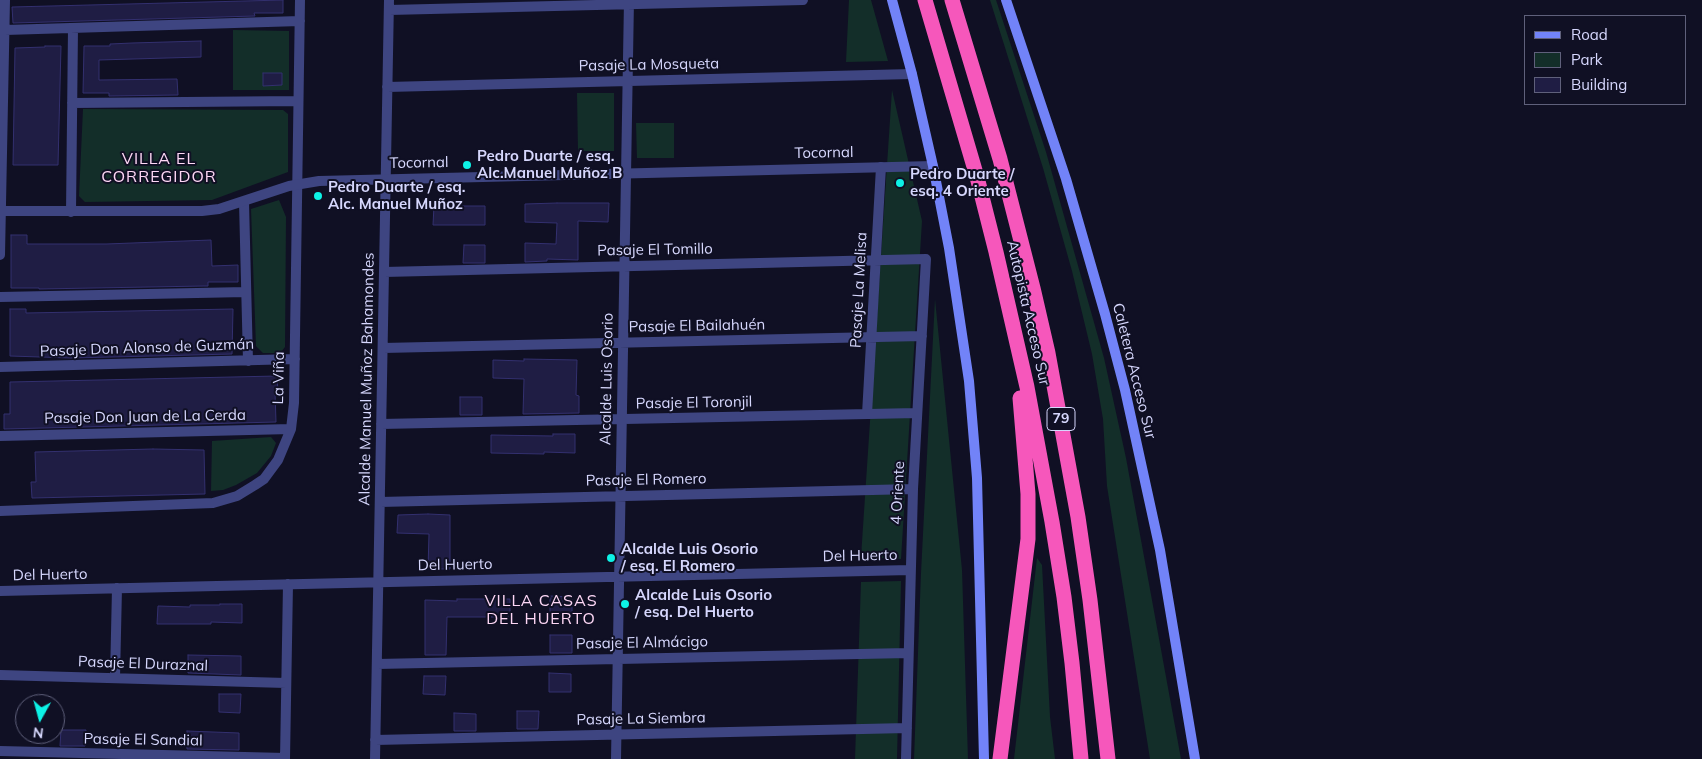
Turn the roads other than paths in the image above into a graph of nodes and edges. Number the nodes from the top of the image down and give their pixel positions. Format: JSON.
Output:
{"nodes":[{"id":1,"x":5,"y":0,"type":"edge"},
{"id":2,"x":300,"y":0,"type":"edge"},
{"id":3,"x":803,"y":0,"type":"edge"},
{"id":4,"x":892,"y":0,"type":"edge"},
{"id":5,"x":925,"y":0,"type":"edge"},
{"id":6,"x":952,"y":0,"type":"edge"},
{"id":7,"x":1006,"y":0,"type":"edge"},
{"id":8,"x":629,"y":2,"type":"edge"},
{"id":9,"x":389,"y":5,"type":"edge"},
{"id":10,"x":300,"y":21,"type":"junction"},
{"id":11,"x":72,"y":28,"type":"junction"},
{"id":12,"x":4,"y":30,"type":"junction"},
{"id":13,"x":912,"y":74,"type":"junction"},
{"id":14,"x":628,"y":81,"type":"junction"},
{"id":15,"x":387,"y":87,"type":"junction"},
{"id":16,"x":298,"y":101,"type":"junction"},
{"id":17,"x":72,"y":103,"type":"junction"},
{"id":18,"x":933,"y":166,"type":"junction"},
{"id":19,"x":881,"y":167,"type":"junction"},
{"id":20,"x":626,"y":173,"type":"junction"},
{"id":21,"x":386,"y":179,"type":"junction"},
{"id":22,"x":297,"y":184,"type":"junction"},
{"id":23,"x":244,"y":202,"type":"junction"},
{"id":24,"x":0,"y":211,"type":"edge"},
{"id":25,"x":71,"y":212,"type":"junction"},
{"id":26,"x":0,"y":254,"type":"edge"},
{"id":27,"x":926,"y":259,"type":"joint"},
{"id":28,"x":876,"y":260,"type":"junction"},
{"id":29,"x":624,"y":266,"type":"junction"},
{"id":30,"x":384,"y":272,"type":"junction"},
{"id":31,"x":246,"y":292,"type":"junction"},
{"id":32,"x":0,"y":297,"type":"edge"},
{"id":33,"x":1014,"y":327,"type":"junction"},
{"id":34,"x":922,"y":336,"type":"junction"},
{"id":35,"x":871,"y":337,"type":"junction"},
{"id":36,"x":623,"y":343,"type":"junction"},
{"id":37,"x":383,"y":348,"type":"junction"},
{"id":38,"x":295,"y":359,"type":"junction"},
{"id":39,"x":248,"y":361,"type":"junction"},
{"id":40,"x":0,"y":367,"type":"edge"},
{"id":41,"x":917,"y":413,"type":"junction"},
{"id":42,"x":867,"y":414,"type":"junction"},
{"id":43,"x":622,"y":419,"type":"junction"},
{"id":44,"x":381,"y":424,"type":"junction"},
{"id":45,"x":292,"y":429,"type":"junction"},
{"id":46,"x":0,"y":436,"type":"edge"},
{"id":47,"x":913,"y":489,"type":"junction"},
{"id":48,"x":620,"y":496,"type":"junction"},
{"id":49,"x":380,"y":502,"type":"junction"},
{"id":50,"x":0,"y":511,"type":"edge"},
{"id":51,"x":910,"y":570,"type":"junction"},
{"id":52,"x":619,"y":576,"type":"junction"},
{"id":53,"x":378,"y":582,"type":"junction"},
{"id":54,"x":288,"y":584,"type":"junction"},
{"id":55,"x":118,"y":588,"type":"junction"},
{"id":56,"x":0,"y":591,"type":"edge"},
{"id":57,"x":908,"y":653,"type":"junction"},
{"id":58,"x":617,"y":659,"type":"junction"},
{"id":59,"x":377,"y":664,"type":"junction"},
{"id":60,"x":0,"y":675,"type":"edge"},
{"id":61,"x":115,"y":678,"type":"junction"},
{"id":62,"x":1100,"y":682,"type":"junction"},
{"id":63,"x":286,"y":683,"type":"junction"},
{"id":64,"x":906,"y":728,"type":"junction"},
{"id":65,"x":616,"y":734,"type":"junction"},
{"id":66,"x":375,"y":740,"type":"junction"},
{"id":67,"x":0,"y":752,"type":"edge"},
{"id":68,"x":112,"y":757,"type":"edge"},
{"id":69,"x":284,"y":759,"type":"edge"},
{"id":70,"x":375,"y":759,"type":"edge"},
{"id":71,"x":616,"y":759,"type":"edge"},
{"id":72,"x":906,"y":759,"type":"edge"},
{"id":73,"x":984,"y":759,"type":"edge"},
{"id":74,"x":1000,"y":759,"type":"edge"},
{"id":75,"x":1081,"y":759,"type":"edge"},
{"id":76,"x":1108,"y":759,"type":"edge"},
{"id":77,"x":1117,"y":759,"type":"edge"},
{"id":78,"x":1195,"y":759,"type":"edge"}],
"edges":[{"from":1,"to":12,"type":"street"},
{"from":2,"to":10,"type":"street","name":"La Viña"},
{"from":3,"to":8,"type":"street"},
{"from":4,"to":13,"type":"main road"},
{"from":5,"to":33,"type":"highway","name":"Autopista Acceso Sur","number":"79"},
{"from":6,"to":62,"type":"highway","name":"Autopista Acceso Sur","number":"79"},
{"from":7,"to":78,"type":"main road","name":"Caletera Acceso Sur"},
{"from":8,"to":9,"type":"street"},
{"from":8,"to":14,"type":"street","name":"Alcalde Luis Osorio"},
{"from":9,"to":15,"type":"street","name":"Alcalde Manuel Muñoz Bahamondes"},
{"from":10,"to":11,"type":"street"},
{"from":10,"to":16,"type":"street","name":"La Viña"},
{"from":11,"to":12,"type":"street"},
{"from":11,"to":17,"type":"street"},
{"from":12,"to":24,"type":"street"},
{"from":13,"to":14,"type":"street","name":"Pasaje La Mosqueta"},
{"from":13,"to":18,"type":"main road"},
{"from":14,"to":15,"type":"street","name":"Pasaje La Mosqueta"},
{"from":14,"to":20,"type":"street","name":"Alcalde Luis Osorio"},
{"from":15,"to":21,"type":"street","name":"Alcalde Manuel Muñoz Bahamondes"},
{"from":16,"to":17,"type":"street"},
{"from":16,"to":22,"type":"street","name":"La Viña"},
{"from":17,"to":25,"type":"street"},
{"from":18,"to":19,"type":"street","name":"Tocornal"},
{"from":18,"to":73,"type":"main road"},
{"from":19,"to":20,"type":"street","name":"Tocornal"},
{"from":19,"to":28,"type":"street","name":"Pasaje La Melisa"},
{"from":20,"to":21,"type":"street","name":"Tocornal"},
{"from":20,"to":29,"type":"street","name":"Alcalde Luis Osorio"},
{"from":21,"to":22,"type":"street","name":"Tocornal"},
{"from":21,"to":30,"type":"street","name":"Alcalde Manuel Muñoz Bahamondes"},
{"from":22,"to":23,"type":"street","name":"Tocornal"},
{"from":22,"to":38,"type":"street","name":"La Viña"},
{"from":23,"to":25,"type":"street","name":"Tocornal"},
{"from":23,"to":31,"type":"street"},
{"from":24,"to":25,"type":"street","name":"Tocornal"},
{"from":24,"to":26,"type":"street"},
{"from":27,"to":28,"type":"street","name":"Pasaje El Tomillo"},
{"from":27,"to":34,"type":"street","name":"4 Oriente"},
{"from":28,"to":29,"type":"street","name":"Pasaje El Tomillo"},
{"from":28,"to":35,"type":"street","name":"Pasaje La Melisa"},
{"from":29,"to":30,"type":"street","name":"Pasaje El Tomillo"},
{"from":29,"to":36,"type":"street","name":"Alcalde Luis Osorio"},
{"from":30,"to":37,"type":"street","name":"Alcalde Manuel Muñoz Bahamondes"},
{"from":31,"to":32,"type":"street"},
{"from":31,"to":39,"type":"street"},
{"from":33,"to":74,"type":"highway"},
{"from":33,"to":75,"type":"highway","name":"Autopista Acceso Sur","number":"79"},
{"from":34,"to":35,"type":"street","name":"Pasaje El Bailahuén"},
{"from":34,"to":41,"type":"street","name":"4 Oriente"},
{"from":35,"to":36,"type":"street","name":"Pasaje El Bailahuén"},
{"from":35,"to":42,"type":"street","name":"Pasaje La Melisa"},
{"from":36,"to":37,"type":"street","name":"Pasaje El Bailahuén"},
{"from":36,"to":43,"type":"street","name":"Alcalde Luis Osorio"},
{"from":37,"to":44,"type":"street","name":"Alcalde Manuel Muñoz Bahamondes"},
{"from":38,"to":39,"type":"street","name":"Pasaje Don Alonso de Guzmán"},
{"from":38,"to":45,"type":"street","name":"La Viña"},
{"from":39,"to":40,"type":"street","name":"Pasaje Don Alonso de Guzmán"},
{"from":41,"to":42,"type":"street","name":"Pasaje El Toronjil"},
{"from":41,"to":47,"type":"street","name":"4 Oriente"},
{"from":42,"to":43,"type":"street","name":"Pasaje El Toronjil"},
{"from":43,"to":44,"type":"street","name":"Pasaje El Toronjil"},
{"from":43,"to":48,"type":"street","name":"Alcalde Luis Osorio"},
{"from":44,"to":49,"type":"street","name":"Alcalde Manuel Muñoz Bahamondes"},
{"from":45,"to":46,"type":"street","name":"Pasaje Don Juan de La Cerda"},
{"from":45,"to":50,"type":"street","name":"La Viña"},
{"from":47,"to":48,"type":"street","name":"Pasaje El Romero"},
{"from":47,"to":51,"type":"street","name":"4 Oriente"},
{"from":48,"to":49,"type":"street","name":"Pasaje El Romero"},
{"from":48,"to":52,"type":"street","name":"Alcalde Luis Osorio"},
{"from":49,"to":53,"type":"street","name":"Alcalde Manuel Muñoz Bahamondes"},
{"from":51,"to":52,"type":"street","name":"Del Huerto"},
{"from":51,"to":57,"type":"street","name":"4 Oriente"},
{"from":52,"to":53,"type":"street","name":"Del Huerto"},
{"from":52,"to":58,"type":"street","name":"Alcalde Luis Osorio"},
{"from":53,"to":54,"type":"street","name":"Del Huerto"},
{"from":53,"to":59,"type":"street","name":"Alcalde Manuel Muñoz Bahamondes"},
{"from":54,"to":55,"type":"street","name":"Del Huerto"},
{"from":54,"to":63,"type":"street"},
{"from":55,"to":56,"type":"street","name":"Del Huerto"},
{"from":55,"to":61,"type":"street"},
{"from":57,"to":58,"type":"street","name":"Pasaje El Almácigo"},
{"from":57,"to":64,"type":"street","name":"4 Oriente"},
{"from":58,"to":59,"type":"street","name":"Pasaje El Almácigo"},
{"from":58,"to":65,"type":"street","name":"Alcalde Luis Osorio"},
{"from":59,"to":66,"type":"street","name":"Alcalde Manuel Muñoz Bahamondes"},
{"from":60,"to":61,"type":"street","name":"Pasaje El Duraznal"},
{"from":61,"to":63,"type":"street","name":"Pasaje El Duraznal"},
{"from":62,"to":76,"type":"highway","name":"Autopista Acceso Sur","number":"79"},
{"from":62,"to":77,"type":"highway"},
{"from":63,"to":69,"type":"street"},
{"from":64,"to":65,"type":"street","name":"Pasaje La Siembra"},
{"from":64,"to":72,"type":"street","name":"4 Oriente"},
{"from":65,"to":66,"type":"street","name":"Pasaje La Siembra"},
{"from":65,"to":71,"type":"street","name":"Alcalde Luis Osorio"},
{"from":66,"to":70,"type":"street","name":"Alcalde Manuel Muñoz Bahamondes"},
{"from":67,"to":68,"type":"street","name":"Pasaje El Sandial"},
{"from":68,"to":69,"type":"street","name":"Pasaje El Sandial"}]}
